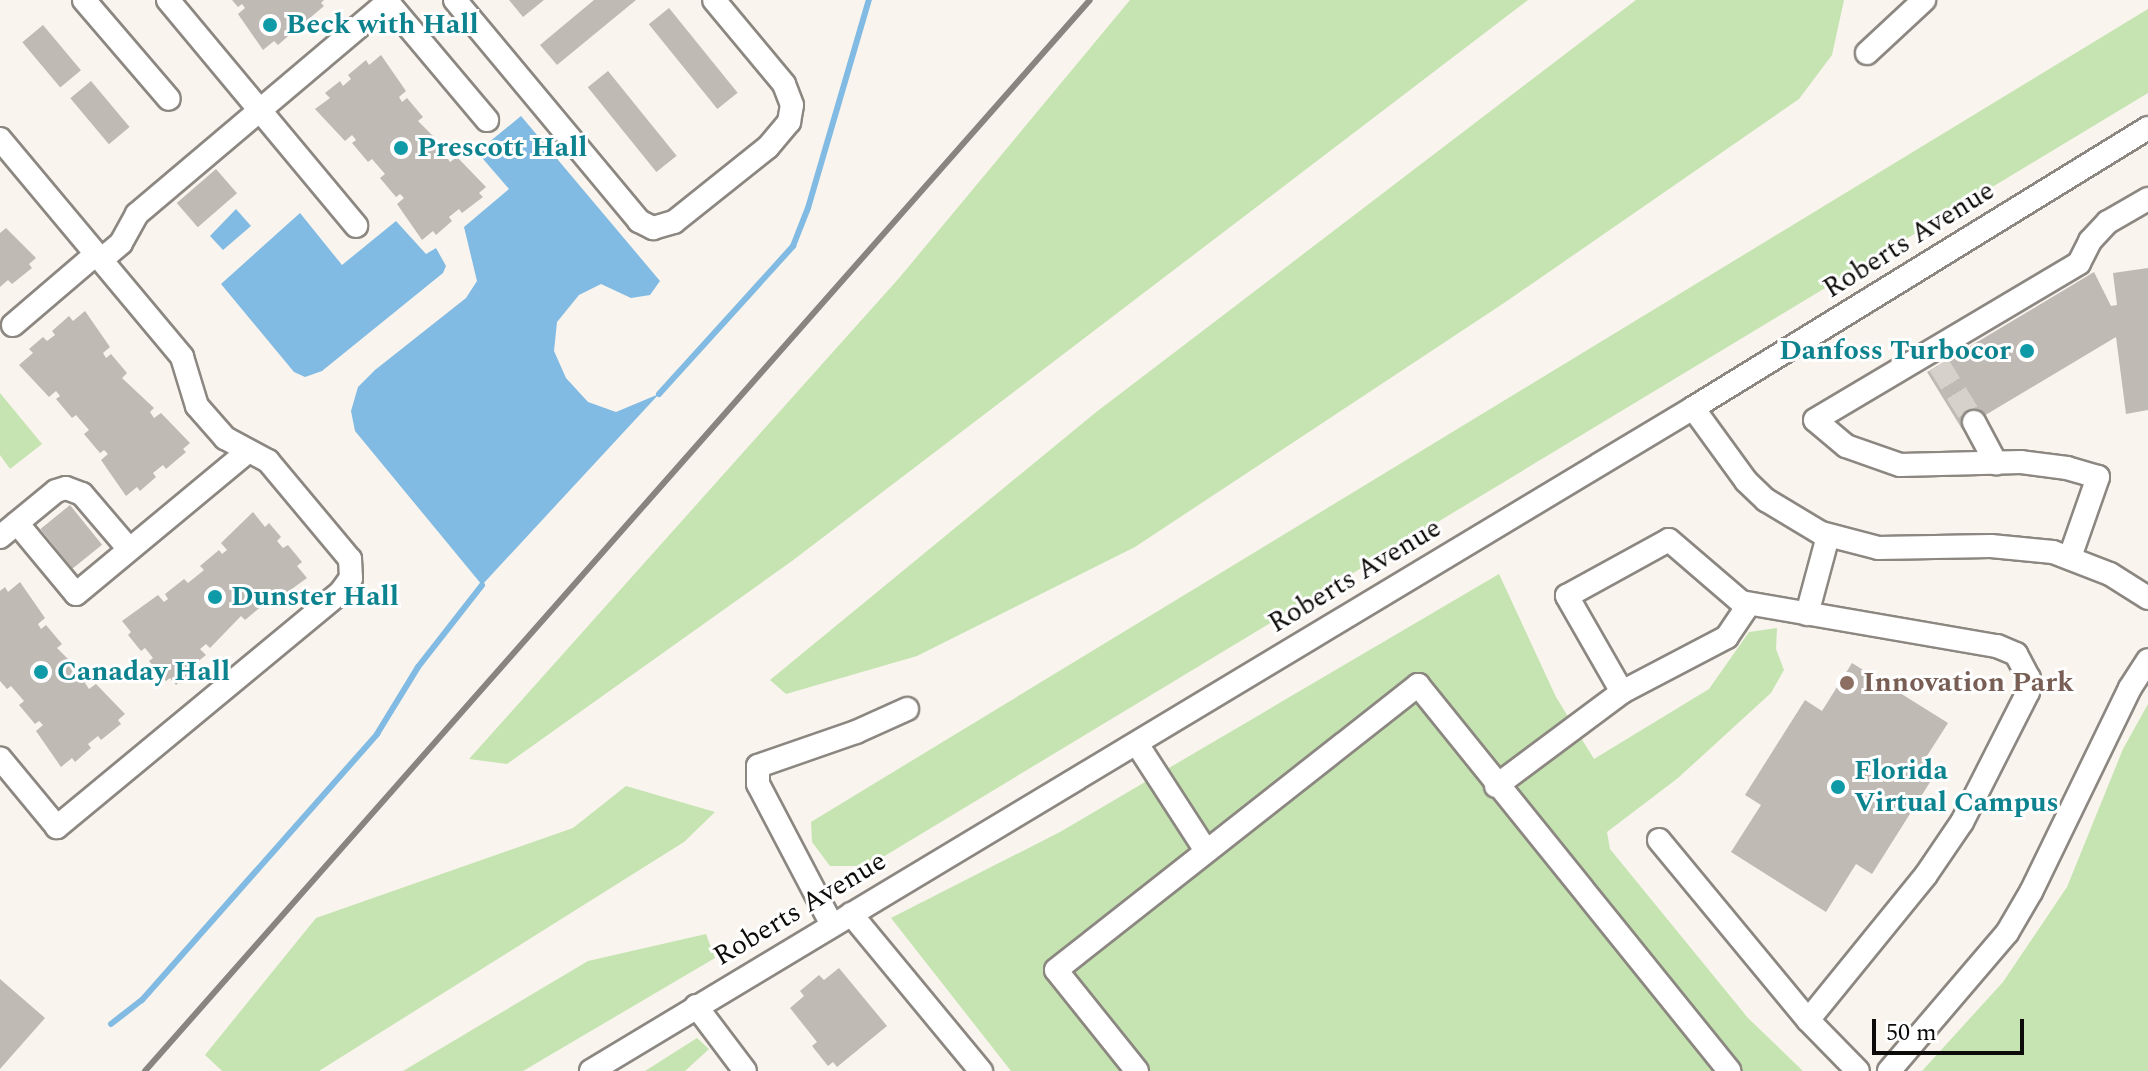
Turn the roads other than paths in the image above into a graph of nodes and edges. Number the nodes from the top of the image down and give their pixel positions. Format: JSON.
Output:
{"nodes":[{"id":1,"x":84,"y":0,"type":"edge"},
{"id":2,"x":168,"y":0,"type":"edge"},
{"id":3,"x":455,"y":0,"type":"edge"},
{"id":4,"x":714,"y":0,"type":"edge"},
{"id":5,"x":1924,"y":0,"type":"edge"},
{"id":6,"x":387,"y":1,"type":"edge"},
{"id":7,"x":1867,"y":53,"type":"dead end"},
{"id":8,"x":169,"y":99,"type":"dead end"},
{"id":9,"x":261,"y":110,"type":"junction"},
{"id":10,"x":487,"y":120,"type":"dead end"},
{"id":11,"x":2148,"y":128,"type":"edge"},
{"id":12,"x":0,"y":139,"type":"edge"},
{"id":13,"x":2148,"y":199,"type":"edge"},
{"id":14,"x":356,"y":226,"type":"dead end"},
{"id":15,"x":99,"y":257,"type":"junction"},
{"id":16,"x":13,"y":325,"type":"dead end"},
{"id":17,"x":1693,"y":408,"type":"junction"},
{"id":18,"x":1974,"y":422,"type":"tunnel mouth"},
{"id":19,"x":248,"y":451,"type":"junction"},
{"id":20,"x":1996,"y":463,"type":"junction"},
{"id":21,"x":8,"y":530,"type":"edge"},
{"id":22,"x":1828,"y":536,"type":"junction"},
{"id":23,"x":129,"y":549,"type":"junction"},
{"id":24,"x":2070,"y":557,"type":"junction"},
{"id":25,"x":2148,"y":598,"type":"edge"},
{"id":26,"x":1749,"y":604,"type":"junction"},
{"id":27,"x":1807,"y":614,"type":"junction"},
{"id":28,"x":2148,"y":660,"type":"edge"},
{"id":29,"x":1622,"y":692,"type":"junction"},
{"id":30,"x":907,"y":709,"type":"dead end"},
{"id":31,"x":1137,"y":744,"type":"junction"},
{"id":32,"x":0,"y":758,"type":"edge"},
{"id":33,"x":1496,"y":786,"type":"junction"},
{"id":34,"x":1659,"y":840,"type":"dead end"},
{"id":35,"x":1205,"y":849,"type":"junction"},
{"id":36,"x":841,"y":920,"type":"junction"},
{"id":37,"x":696,"y":1006,"type":"junction"},
{"id":38,"x":1808,"y":1020,"type":"junction"},
{"id":39,"x":591,"y":1071,"type":"edge"},
{"id":40,"x":745,"y":1071,"type":"edge"},
{"id":41,"x":981,"y":1071,"type":"edge"},
{"id":42,"x":1137,"y":1071,"type":"edge"},
{"id":43,"x":1729,"y":1071,"type":"edge"},
{"id":44,"x":1858,"y":1071,"type":"edge"},
{"id":45,"x":1889,"y":1071,"type":"edge"}],
"edges":[{"from":1,"to":8,"type":"street"},
{"from":2,"to":9,"type":"street"},
{"from":3,"to":4,"type":"street"},
{"from":5,"to":7,"type":"street"},
{"from":6,"to":9,"type":"street"},
{"from":6,"to":10,"type":"street"},
{"from":9,"to":14,"type":"street"},
{"from":9,"to":15,"type":"street"},
{"from":11,"to":17,"type":"street","name":"Roberts Avenue"},
{"from":12,"to":15,"type":"street"},
{"from":13,"to":20,"type":"street"},
{"from":15,"to":16,"type":"street"},
{"from":15,"to":19,"type":"street"},
{"from":17,"to":22,"type":"street"},
{"from":17,"to":31,"type":"street","name":"Roberts Avenue"},
{"from":18,"to":20,"type":"street"},
{"from":19,"to":23,"type":"street"},
{"from":19,"to":32,"type":"street"},
{"from":20,"to":24,"type":"street"},
{"from":21,"to":23,"type":"street"},
{"from":21,"to":23,"type":"street"},
{"from":22,"to":24,"type":"street"},
{"from":22,"to":27,"type":"street"},
{"from":24,"to":25,"type":"street"},
{"from":26,"to":27,"type":"street"},
{"from":26,"to":29,"type":"street"},
{"from":26,"to":29,"type":"street"},
{"from":27,"to":38,"type":"street"},
{"from":28,"to":45,"type":"street"},
{"from":29,"to":33,"type":"street"},
{"from":30,"to":36,"type":"street"},
{"from":31,"to":35,"type":"street"},
{"from":31,"to":36,"type":"street","name":"Roberts Avenue"},
{"from":33,"to":35,"type":"street"},
{"from":33,"to":43,"type":"street"},
{"from":34,"to":38,"type":"street"},
{"from":35,"to":42,"type":"street"},
{"from":36,"to":37,"type":"street","name":"Roberts Avenue"},
{"from":36,"to":41,"type":"street"},
{"from":37,"to":39,"type":"street","name":"Roberts Avenue"},
{"from":37,"to":40,"type":"street"},
{"from":38,"to":44,"type":"street"}]}
